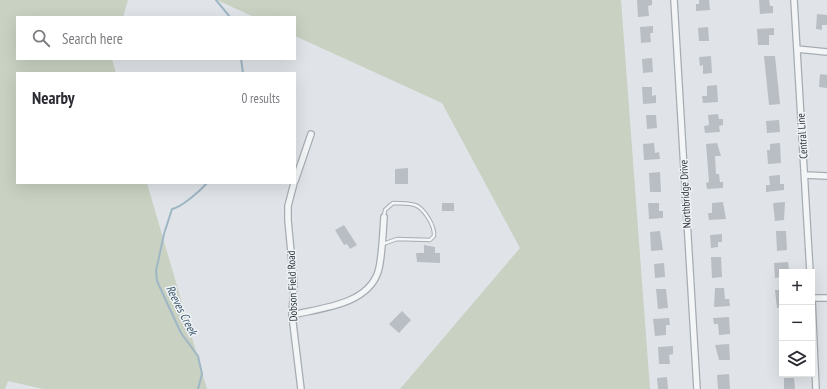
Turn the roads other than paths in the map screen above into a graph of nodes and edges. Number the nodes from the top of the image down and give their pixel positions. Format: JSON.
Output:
{"nodes":[{"id":1,"x":674,"y":0,"type":"edge"},
{"id":2,"x":794,"y":0,"type":"edge"},
{"id":3,"x":797,"y":49,"type":"junction"},
{"id":4,"x":827,"y":52,"type":"edge"},
{"id":5,"x":311,"y":134,"type":"dead end"},
{"id":6,"x":804,"y":175,"type":"junction"},
{"id":7,"x":827,"y":176,"type":"edge"},
{"id":8,"x":296,"y":179,"type":"edge"},
{"id":9,"x":294,"y":184,"type":"edge"},
{"id":10,"x":384,"y":217,"type":"joint"},
{"id":11,"x":381,"y":246,"type":"junction"},
{"id":12,"x":810,"y":269,"type":"edge"},
{"id":13,"x":827,"y":298,"type":"edge"},
{"id":14,"x":815,"y":299,"type":"edge"},
{"id":15,"x":812,"y":305,"type":"edge"},
{"id":16,"x":292,"y":315,"type":"junction"},
{"id":17,"x":301,"y":389,"type":"edge"},
{"id":18,"x":697,"y":389,"type":"edge"},
{"id":19,"x":816,"y":389,"type":"edge"}],
"edges":[{"from":1,"to":18,"type":"street","name":"Northbridge Drive"},
{"from":2,"to":3,"type":"street","name":"Central Line"},
{"from":3,"to":4,"type":"street"},
{"from":3,"to":6,"type":"street","name":"Central Line"},
{"from":5,"to":8,"type":"street","name":"Dobson Field Road"},
{"from":6,"to":7,"type":"street"},
{"from":6,"to":12,"type":"street","name":"Central Line"},
{"from":9,"to":16,"type":"street","name":"Dobson Field Road"},
{"from":10,"to":11,"type":"street"},
{"from":10,"to":11,"type":"lane"},
{"from":11,"to":16,"type":"street"},
{"from":13,"to":14,"type":"street"},
{"from":15,"to":19,"type":"street"},
{"from":16,"to":17,"type":"street","name":"Dobson Field Road"}]}
